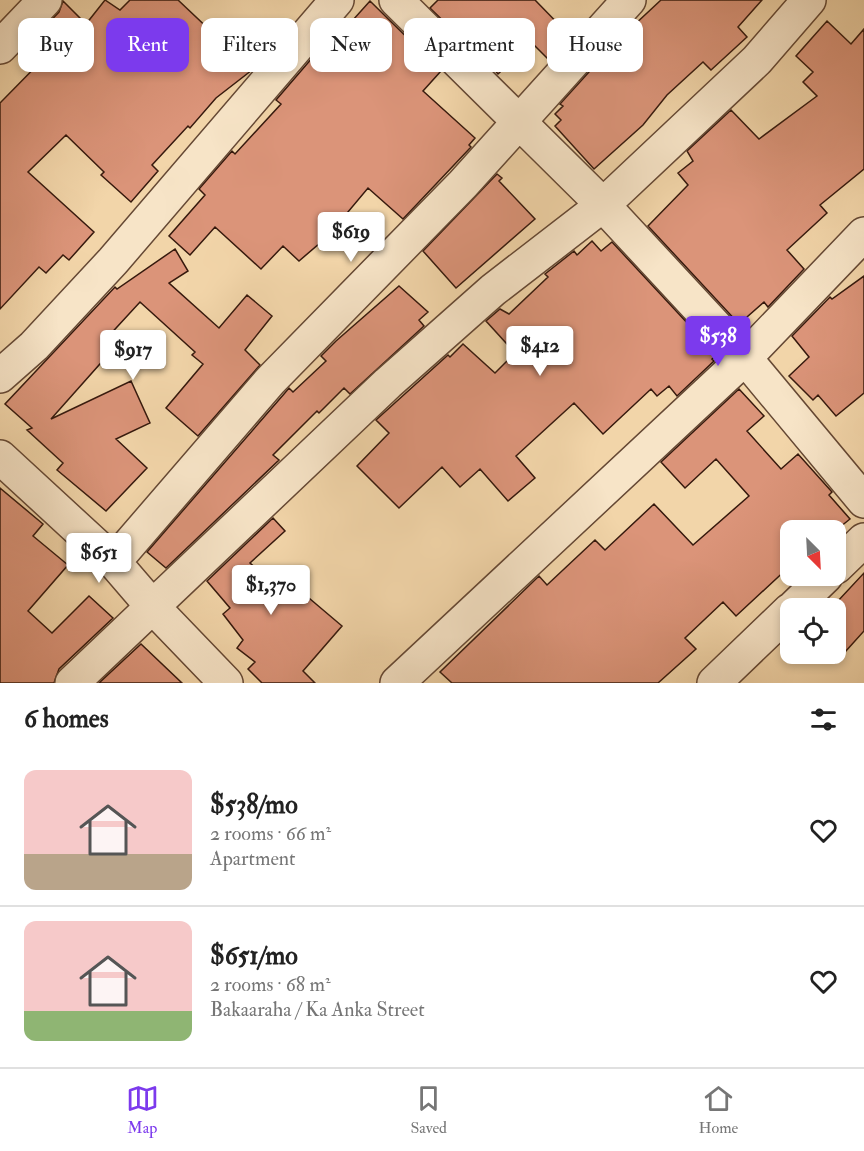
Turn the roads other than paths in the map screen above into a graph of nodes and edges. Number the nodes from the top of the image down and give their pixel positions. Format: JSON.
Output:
{"nodes":[{"id":1,"x":45,"y":0,"type":"edge"},
{"id":2,"x":336,"y":0,"type":"edge"},
{"id":3,"x":396,"y":0,"type":"edge"},
{"id":4,"x":629,"y":0,"type":"edge"},
{"id":5,"x":809,"y":0,"type":"edge"},
{"id":6,"x":0,"y":47,"type":"edge"},
{"id":7,"x":521,"y":123,"type":"junction"},
{"id":8,"x":603,"y":205,"type":"junction"},
{"id":9,"x":864,"y":234,"type":"edge"},
{"id":10,"x":745,"y":358,"type":"junction"},
{"id":11,"x":0,"y":376,"type":"edge"},
{"id":12,"x":0,"y":457,"type":"edge"},
{"id":13,"x":864,"y":501,"type":"edge"},
{"id":14,"x":864,"y":540,"type":"edge"},
{"id":15,"x":846,"y":557,"type":"edge"},
{"id":16,"x":114,"y":561,"type":"junction"},
{"id":17,"x":816,"y":586,"type":"edge"},
{"id":18,"x":803,"y":598,"type":"edge"},
{"id":19,"x":151,"y":605,"type":"junction"},
{"id":20,"x":780,"y":620,"type":"edge"},
{"id":21,"x":72,"y":683,"type":"edge"},
{"id":22,"x":226,"y":683,"type":"edge"},
{"id":23,"x":397,"y":683,"type":"edge"},
{"id":24,"x":714,"y":683,"type":"edge"}],
"edges":[{"from":1,"to":6,"type":"street"},
{"from":2,"to":11,"type":"street"},
{"from":3,"to":7,"type":"street"},
{"from":4,"to":7,"type":"street"},
{"from":5,"to":8,"type":"street"},
{"from":7,"to":8,"type":"street"},
{"from":7,"to":16,"type":"street"},
{"from":8,"to":10,"type":"street"},
{"from":8,"to":19,"type":"street"},
{"from":9,"to":10,"type":"street"},
{"from":10,"to":13,"type":"street"},
{"from":10,"to":23,"type":"street"},
{"from":12,"to":16,"type":"street"},
{"from":14,"to":15,"type":"street"},
{"from":16,"to":19,"type":"street"},
{"from":17,"to":18,"type":"street"},
{"from":19,"to":21,"type":"street"},
{"from":19,"to":22,"type":"street"},
{"from":20,"to":24,"type":"street"}]}
